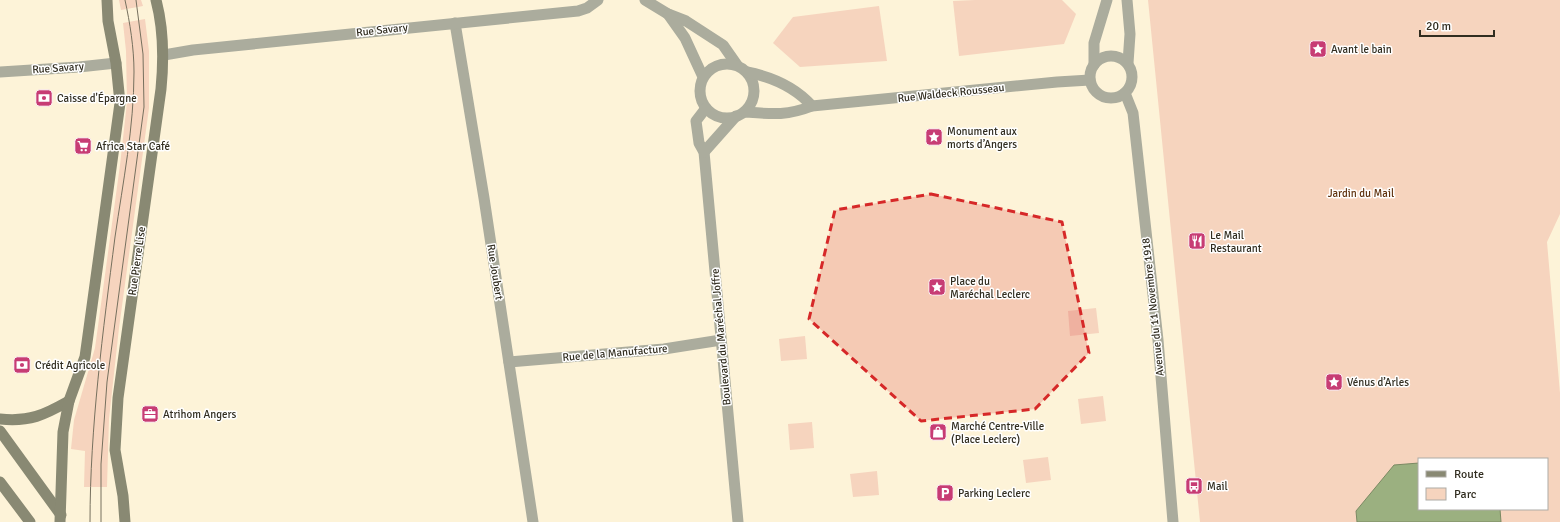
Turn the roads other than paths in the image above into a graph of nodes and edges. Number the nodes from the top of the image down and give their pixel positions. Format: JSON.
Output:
{"nodes":[{"id":1,"x":107,"y":0,"type":"edge"},
{"id":2,"x":156,"y":0,"type":"edge"},
{"id":3,"x":598,"y":0,"type":"edge"},
{"id":4,"x":645,"y":0,"type":"edge"},
{"id":5,"x":1107,"y":0,"type":"edge"},
{"id":6,"x":1127,"y":0,"type":"edge"},
{"id":7,"x":668,"y":14,"type":"junction"},
{"id":8,"x":455,"y":23,"type":"junction"},
{"id":9,"x":164,"y":55,"type":"junction"},
{"id":10,"x":116,"y":63,"type":"junction"},
{"id":11,"x":1128,"y":63,"type":"junction"},
{"id":12,"x":1094,"y":64,"type":"junction"},
{"id":13,"x":737,"y":65,"type":"junction"},
{"id":14,"x":0,"y":72,"type":"edge"},
{"id":15,"x":747,"y":72,"type":"junction"},
{"id":16,"x":703,"y":77,"type":"junction"},
{"id":17,"x":1090,"y":80,"type":"junction"},
{"id":18,"x":1125,"y":93,"type":"junction"},
{"id":19,"x":812,"y":106,"type":"junction"},
{"id":20,"x":706,"y":108,"type":"junction"},
{"id":21,"x":740,"y":114,"type":"junction"},
{"id":22,"x":704,"y":152,"type":"junction"},
{"id":23,"x":721,"y":340,"type":"junction"},
{"id":24,"x":509,"y":362,"type":"junction"},
{"id":25,"x":69,"y":401,"type":"junction"},
{"id":26,"x":0,"y":419,"type":"edge"},
{"id":27,"x":0,"y":431,"type":"edge"},
{"id":28,"x":0,"y":482,"type":"edge"},
{"id":29,"x":62,"y":519,"type":"edge"},
{"id":30,"x":30,"y":522,"type":"edge"},
{"id":31,"x":125,"y":522,"type":"edge"},
{"id":32,"x":534,"y":522,"type":"edge"},
{"id":33,"x":738,"y":522,"type":"edge"},
{"id":34,"x":1173,"y":522,"type":"edge"}],
"edges":[{"from":1,"to":10,"type":"main road"},
{"from":2,"to":9,"type":"main road","name":"Rue Pierre Lise"},
{"from":3,"to":8,"type":"street","name":"Rue Savary"},
{"from":4,"to":7,"type":"street"},
{"from":5,"to":12,"type":"street"},
{"from":6,"to":11,"type":"street"},
{"from":7,"to":13,"type":"street"},
{"from":7,"to":16,"type":"street"},
{"from":8,"to":9,"type":"street","name":"Rue Savary"},
{"from":8,"to":24,"type":"street","name":"Rue Joubert"},
{"from":9,"to":31,"type":"main road","name":"Rue Pierre Lise"},
{"from":10,"to":14,"type":"street","name":"Rue Savary"},
{"from":10,"to":25,"type":"main road"},
{"from":11,"to":12,"type":"street"},
{"from":11,"to":18,"type":"street"},
{"from":12,"to":17,"type":"street"},
{"from":13,"to":15,"type":"street"},
{"from":13,"to":16,"type":"street"},
{"from":15,"to":19,"type":"street"},
{"from":15,"to":21,"type":"street"},
{"from":16,"to":20,"type":"street"},
{"from":17,"to":18,"type":"street"},
{"from":17,"to":19,"type":"street","name":"Rue Waldeck Rousseau"},
{"from":18,"to":34,"type":"street","name":"Avenue du 11 Novembre 1918"},
{"from":19,"to":21,"type":"street","name":"Rue Waldeck Rousseau"},
{"from":20,"to":21,"type":"street"},
{"from":20,"to":22,"type":"street","name":"Boulevard du Maréchal Joffre"},
{"from":21,"to":22,"type":"street"},
{"from":22,"to":23,"type":"street","name":"Boulevard du Maréchal Joffre"},
{"from":23,"to":24,"type":"street","name":"Rue de la Manufacture"},
{"from":23,"to":33,"type":"street","name":"Boulevard du Maréchal Joffre"},
{"from":24,"to":32,"type":"street","name":"Rue Joubert"},
{"from":25,"to":26,"type":"main road"},
{"from":25,"to":29,"type":"main road"},
{"from":27,"to":29,"type":"main road"},
{"from":28,"to":30,"type":"main road"}]}
